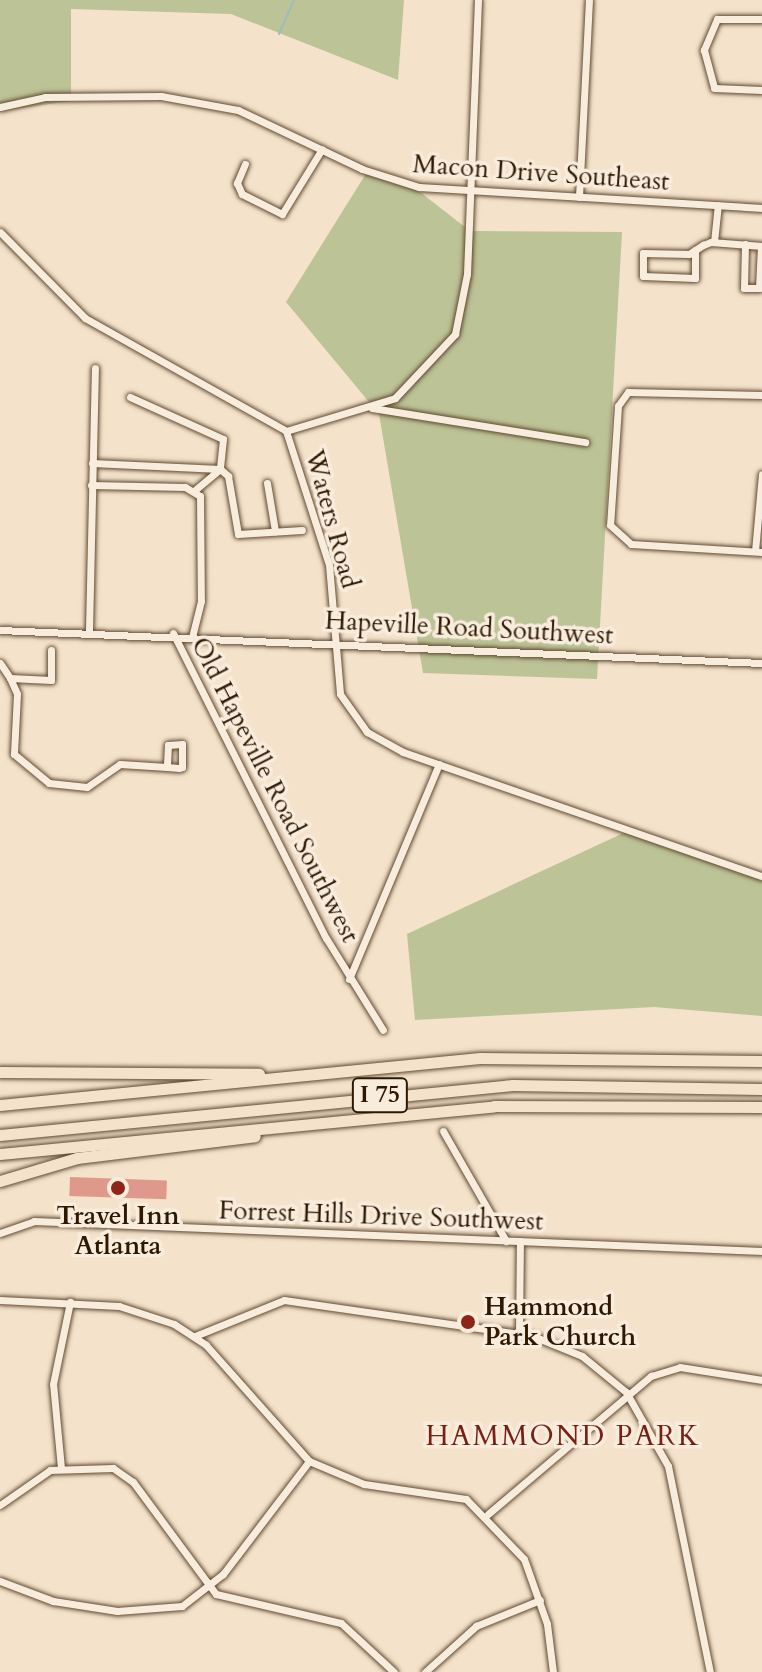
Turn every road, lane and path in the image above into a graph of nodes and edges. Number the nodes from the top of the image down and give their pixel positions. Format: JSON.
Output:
{"nodes":[{"id":1,"x":478,"y":0,"type":"edge"},
{"id":2,"x":589,"y":0,"type":"edge"},
{"id":3,"x":762,"y":19,"type":"edge"},
{"id":4,"x":762,"y":90,"type":"edge"},
{"id":5,"x":0,"y":107,"type":"edge"},
{"id":6,"x":322,"y":149,"type":"junction"},
{"id":7,"x":245,"y":164,"type":"dead end"},
{"id":8,"x":469,"y":191,"type":"junction"},
{"id":9,"x":579,"y":197,"type":"junction"},
{"id":10,"x":718,"y":205,"type":"junction"},
{"id":11,"x":762,"y":208,"type":"edge"},
{"id":12,"x":0,"y":232,"type":"edge"},
{"id":13,"x":714,"y":242,"type":"junction"},
{"id":14,"x":745,"y":244,"type":"junction"},
{"id":15,"x":762,"y":246,"type":"edge"},
{"id":16,"x":695,"y":250,"type":"junction"},
{"id":17,"x":95,"y":368,"type":"dead end"},
{"id":18,"x":762,"y":395,"type":"edge"},
{"id":19,"x":130,"y":397,"type":"dead end"},
{"id":20,"x":372,"y":408,"type":"junction"},
{"id":21,"x":286,"y":431,"type":"junction"},
{"id":22,"x":585,"y":442,"type":"dead end"},
{"id":23,"x":92,"y":463,"type":"junction"},
{"id":24,"x":220,"y":469,"type":"junction"},
{"id":25,"x":762,"y":474,"type":"edge"},
{"id":26,"x":267,"y":483,"type":"dead end"},
{"id":27,"x":91,"y":485,"type":"junction"},
{"id":28,"x":194,"y":491,"type":"junction"},
{"id":29,"x":302,"y":530,"type":"dead end"},
{"id":30,"x":275,"y":531,"type":"junction"},
{"id":31,"x":758,"y":551,"type":"edge"},
{"id":32,"x":0,"y":630,"type":"edge"},
{"id":33,"x":89,"y":630,"type":"junction"},
{"id":34,"x":173,"y":633,"type":"junction"},
{"id":35,"x":193,"y":634,"type":"junction"},
{"id":36,"x":336,"y":641,"type":"junction"},
{"id":37,"x":51,"y":650,"type":"dead end"},
{"id":38,"x":0,"y":663,"type":"edge"},
{"id":39,"x":762,"y":663,"type":"edge"},
{"id":40,"x":10,"y":678,"type":"junction"},
{"id":41,"x":439,"y":764,"type":"junction"},
{"id":42,"x":167,"y":767,"type":"dead end"},
{"id":43,"x":762,"y":876,"type":"edge"},
{"id":44,"x":349,"y":979,"type":"junction"},
{"id":45,"x":383,"y":1030,"type":"dead end"},
{"id":46,"x":762,"y":1061,"type":"edge"},
{"id":47,"x":0,"y":1072,"type":"edge"},
{"id":48,"x":275,"y":1076,"type":"junction"},
{"id":49,"x":762,"y":1089,"type":"edge"},
{"id":50,"x":0,"y":1105,"type":"edge"},
{"id":51,"x":762,"y":1107,"type":"edge"},
{"id":52,"x":345,"y":1119,"type":"junction"},
{"id":53,"x":443,"y":1131,"type":"dead end"},
{"id":54,"x":0,"y":1135,"type":"edge"},
{"id":55,"x":0,"y":1154,"type":"edge"},
{"id":56,"x":0,"y":1181,"type":"edge"},
{"id":57,"x":0,"y":1233,"type":"edge"},
{"id":58,"x":506,"y":1241,"type":"junction"},
{"id":59,"x":520,"y":1241,"type":"junction"},
{"id":60,"x":762,"y":1251,"type":"edge"},
{"id":61,"x":0,"y":1300,"type":"edge"},
{"id":62,"x":70,"y":1302,"type":"junction"},
{"id":63,"x":519,"y":1333,"type":"junction"},
{"id":64,"x":195,"y":1336,"type":"junction"},
{"id":65,"x":762,"y":1380,"type":"edge"},
{"id":66,"x":626,"y":1397,"type":"junction"},
{"id":67,"x":309,"y":1461,"type":"junction"},
{"id":68,"x":61,"y":1468,"type":"junction"},
{"id":69,"x":0,"y":1505,"type":"edge"},
{"id":70,"x":488,"y":1514,"type":"junction"},
{"id":71,"x":0,"y":1581,"type":"edge"},
{"id":72,"x":210,"y":1587,"type":"junction"},
{"id":73,"x":540,"y":1600,"type":"junction"},
{"id":74,"x":394,"y":1672,"type":"edge"},
{"id":75,"x":425,"y":1672,"type":"edge"},
{"id":76,"x":553,"y":1672,"type":"edge"},
{"id":77,"x":710,"y":1672,"type":"edge"}],
"edges":[{"from":1,"to":8,"type":"street"},
{"from":2,"to":9,"type":"street"},
{"from":3,"to":4,"type":"street"},
{"from":5,"to":6,"type":"street","name":"Macon Drive Southeast"},
{"from":6,"to":7,"type":"street"},
{"from":6,"to":8,"type":"street","name":"Macon Drive Southeast"},
{"from":8,"to":9,"type":"street","name":"Macon Drive Southeast"},
{"from":8,"to":20,"type":"street"},
{"from":9,"to":10,"type":"street","name":"Macon Drive Southeast"},
{"from":10,"to":11,"type":"street","name":"Macon Drive Southeast"},
{"from":10,"to":13,"type":"street"},
{"from":12,"to":21,"type":"street","name":"Waters Road"},
{"from":13,"to":14,"type":"street"},
{"from":13,"to":16,"type":"street"},
{"from":14,"to":15,"type":"street"},
{"from":14,"to":15,"type":"street"},
{"from":16,"to":16,"type":"street"},
{"from":17,"to":23,"type":"street"},
{"from":18,"to":31,"type":"street"},
{"from":19,"to":24,"type":"street"},
{"from":20,"to":21,"type":"street"},
{"from":20,"to":22,"type":"street"},
{"from":21,"to":36,"type":"street","name":"Waters Road"},
{"from":23,"to":24,"type":"street"},
{"from":23,"to":27,"type":"street"},
{"from":24,"to":28,"type":"street"},
{"from":24,"to":30,"type":"street"},
{"from":25,"to":31,"type":"street"},
{"from":26,"to":30,"type":"street"},
{"from":27,"to":28,"type":"street"},
{"from":27,"to":33,"type":"street"},
{"from":28,"to":35,"type":"street"},
{"from":29,"to":30,"type":"street"},
{"from":32,"to":33,"type":"street","name":"Old Hapeville Road Southwest"},
{"from":33,"to":34,"type":"street","name":"Old Hapeville Road Southwest"},
{"from":34,"to":35,"type":"street","name":"Hapeville Road Southwest"},
{"from":34,"to":44,"type":"street","name":"Old Hapeville Road Southwest"},
{"from":35,"to":36,"type":"street","name":"Hapeville Road Southwest"},
{"from":36,"to":39,"type":"street","name":"Hapeville Road Southwest"},
{"from":36,"to":41,"type":"street","name":"Waters Road"},
{"from":37,"to":40,"type":"street"},
{"from":38,"to":40,"type":"street"},
{"from":40,"to":42,"type":"street"},
{"from":41,"to":43,"type":"street","name":"Waters Road"},
{"from":41,"to":44,"type":"street"},
{"from":44,"to":45,"type":"street","name":"Old Hapeville Road Southwest"},
{"from":46,"to":48,"type":"highway","number":"I 75"},
{"from":47,"to":48,"type":"highway"},
{"from":48,"to":50,"type":"highway","number":"I 75"},
{"from":49,"to":54,"type":"highway","number":"I 75"},
{"from":51,"to":52,"type":"highway"},
{"from":52,"to":55,"type":"highway"},
{"from":52,"to":56,"type":"highway"},
{"from":53,"to":58,"type":"street"},
{"from":57,"to":58,"type":"street","name":"Forrest Hills Drive Southwest"},
{"from":58,"to":59,"type":"street","name":"Forrest Hills Drive Southwest"},
{"from":59,"to":60,"type":"street","name":"Forrest Hills Drive Southwest"},
{"from":59,"to":63,"type":"street"},
{"from":61,"to":62,"type":"street"},
{"from":62,"to":64,"type":"street"},
{"from":62,"to":68,"type":"street"},
{"from":63,"to":64,"type":"street"},
{"from":63,"to":66,"type":"street"},
{"from":64,"to":67,"type":"street"},
{"from":65,"to":66,"type":"street"},
{"from":66,"to":70,"type":"street"},
{"from":66,"to":77,"type":"street"},
{"from":67,"to":70,"type":"street"},
{"from":67,"to":72,"type":"street"},
{"from":68,"to":69,"type":"street"},
{"from":68,"to":72,"type":"street"},
{"from":70,"to":73,"type":"street"},
{"from":71,"to":72,"type":"street"},
{"from":72,"to":74,"type":"street"},
{"from":73,"to":75,"type":"street"},
{"from":73,"to":76,"type":"street"}]}
